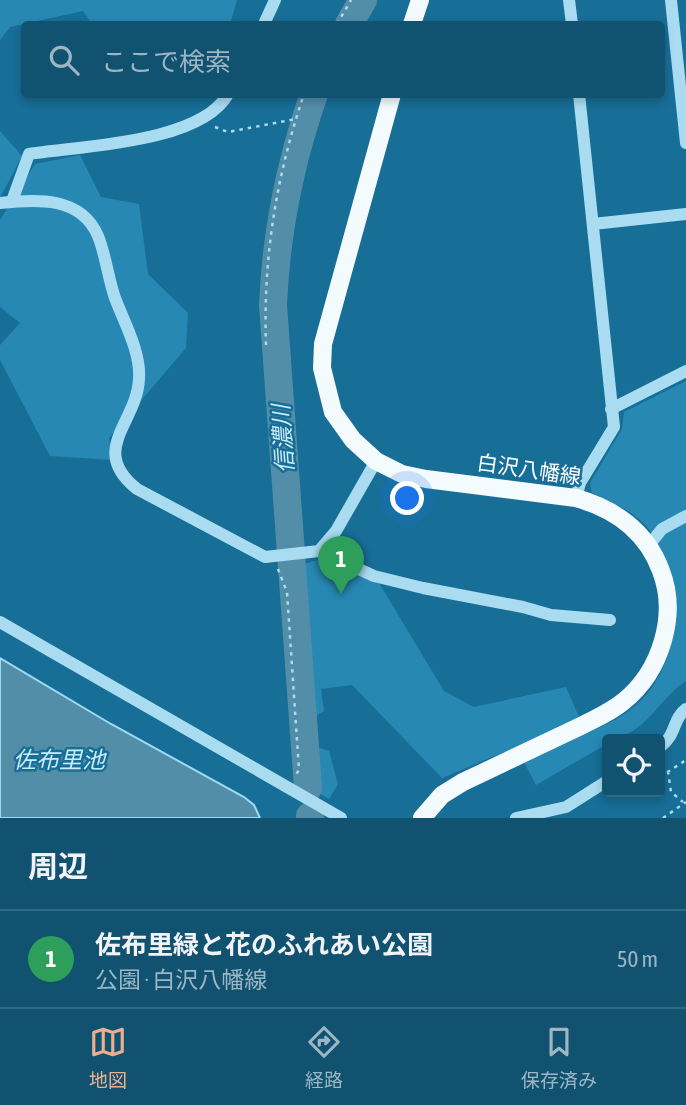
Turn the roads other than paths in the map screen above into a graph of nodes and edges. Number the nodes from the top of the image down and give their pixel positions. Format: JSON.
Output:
{"nodes":[{"id":1,"x":275,"y":0,"type":"edge"},
{"id":2,"x":420,"y":0,"type":"edge"},
{"id":3,"x":569,"y":0,"type":"edge"},
{"id":4,"x":671,"y":0,"type":"edge"},
{"id":5,"x":265,"y":21,"type":"edge"},
{"id":6,"x":413,"y":21,"type":"edge"},
{"id":7,"x":572,"y":21,"type":"edge"},
{"id":8,"x":226,"y":98,"type":"edge"},
{"id":9,"x":391,"y":98,"type":"edge"},
{"id":10,"x":579,"y":98,"type":"edge"},
{"id":11,"x":686,"y":143,"type":"edge"},
{"id":12,"x":6,"y":202,"type":"edge"},
{"id":13,"x":686,"y":214,"type":"edge"},
{"id":14,"x":593,"y":224,"type":"junction"},
{"id":15,"x":686,"y":371,"type":"edge"},
{"id":16,"x":611,"y":409,"type":"junction"},
{"id":17,"x":376,"y":461,"type":"junction"},
{"id":18,"x":576,"y":498,"type":"junction"},
{"id":19,"x":686,"y":516,"type":"edge"},
{"id":20,"x":649,"y":545,"type":"junction"},
{"id":21,"x":319,"y":551,"type":"junction"},
{"id":22,"x":610,"y":621,"type":"dead end"},
{"id":23,"x":0,"y":622,"type":"edge"},
{"id":24,"x":686,"y":709,"type":"edge"},
{"id":25,"x":671,"y":739,"type":"junction"},
{"id":26,"x":686,"y":741,"type":"edge"},
{"id":27,"x":665,"y":743,"type":"edge"},
{"id":28,"x":602,"y":784,"type":"edge"},
{"id":29,"x":341,"y":818,"type":"edge"},
{"id":30,"x":422,"y":818,"type":"edge"},
{"id":31,"x":516,"y":818,"type":"edge"}],
"edges":[{"from":1,"to":5,"type":"street"},
{"from":2,"to":6,"type":"main road"},
{"from":3,"to":7,"type":"street"},
{"from":4,"to":11,"type":"street"},
{"from":8,"to":12,"type":"street"},
{"from":9,"to":17,"type":"main road","name":"白沢八幡線"},
{"from":10,"to":14,"type":"street"},
{"from":12,"to":21,"type":"street"},
{"from":13,"to":14,"type":"street"},
{"from":14,"to":16,"type":"street"},
{"from":15,"to":16,"type":"street"},
{"from":16,"to":18,"type":"street"},
{"from":17,"to":18,"type":"main road","name":"白沢八幡線"},
{"from":17,"to":21,"type":"street"},
{"from":18,"to":20,"type":"main road","name":"白沢八幡線"},
{"from":19,"to":20,"type":"street"},
{"from":20,"to":30,"type":"main road","name":"白沢八幡線"},
{"from":21,"to":22,"type":"street"},
{"from":23,"to":29,"type":"street"},
{"from":24,"to":25,"type":"street"},
{"from":25,"to":26,"type":"street"},
{"from":25,"to":27,"type":"street"},
{"from":28,"to":31,"type":"street"}]}
